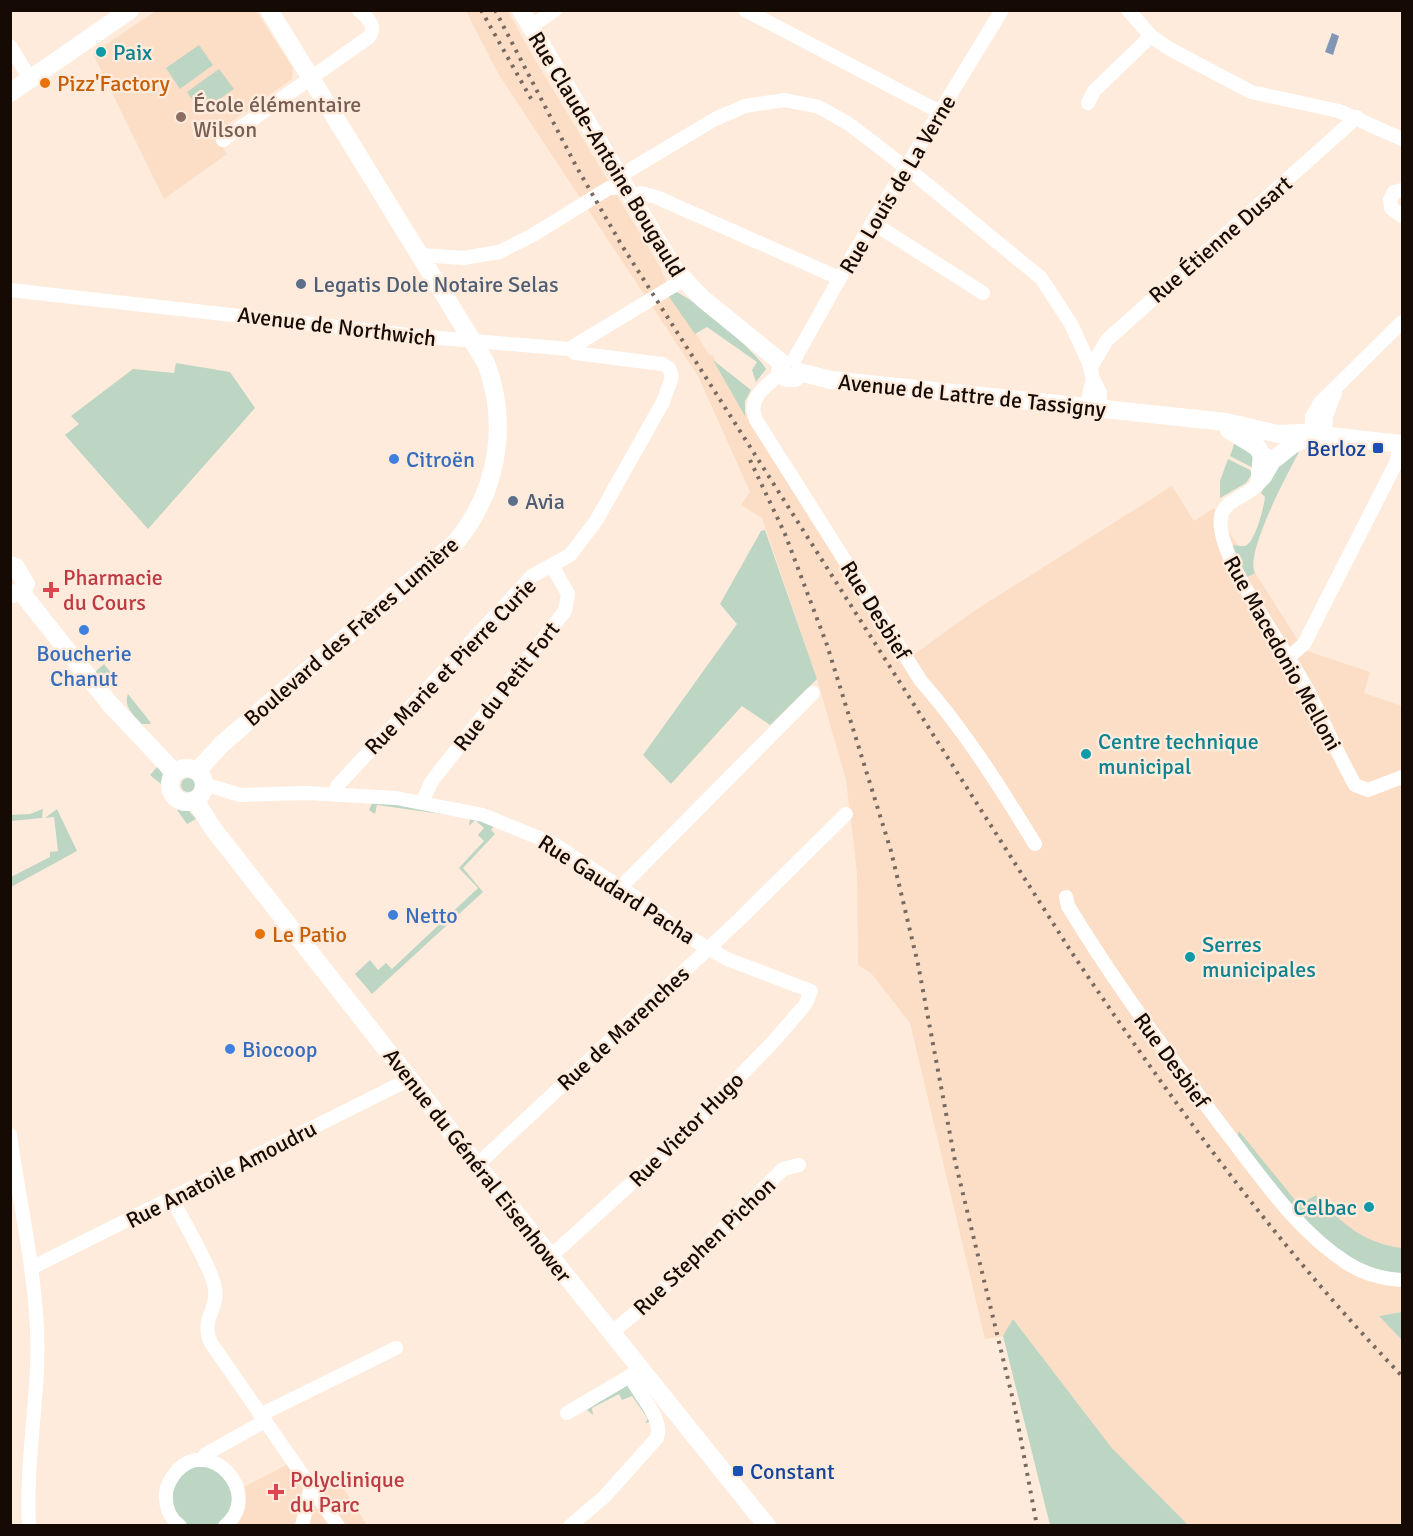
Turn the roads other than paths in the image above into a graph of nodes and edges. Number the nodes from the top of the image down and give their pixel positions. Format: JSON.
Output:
{"nodes":[{"id":1,"x":130,"y":10,"type":"edge"},
{"id":2,"x":269,"y":10,"type":"edge"},
{"id":3,"x":359,"y":10,"type":"edge"},
{"id":4,"x":520,"y":10,"type":"edge"},
{"id":5,"x":555,"y":10,"type":"edge"},
{"id":6,"x":745,"y":10,"type":"edge"},
{"id":7,"x":1128,"y":10,"type":"edge"},
{"id":8,"x":999,"y":12,"type":"edge"},
{"id":9,"x":530,"y":27,"type":"junction"},
{"id":10,"x":1151,"y":36,"type":"junction"},
{"id":11,"x":10,"y":46,"type":"edge"},
{"id":12,"x":313,"y":78,"type":"junction"},
{"id":13,"x":30,"y":79,"type":"junction"},
{"id":14,"x":10,"y":93,"type":"edge"},
{"id":15,"x":1088,"y":103,"type":"dead end"},
{"id":16,"x":940,"y":112,"type":"junction"},
{"id":17,"x":1357,"y":117,"type":"junction"},
{"id":18,"x":1402,"y":139,"type":"edge"},
{"id":19,"x":223,"y":140,"type":"dead end"},
{"id":20,"x":906,"y":168,"type":"junction"},
{"id":21,"x":624,"y":187,"type":"junction"},
{"id":22,"x":1402,"y":190,"type":"edge"},
{"id":23,"x":1402,"y":216,"type":"edge"},
{"id":24,"x":873,"y":223,"type":"junction"},
{"id":25,"x":422,"y":255,"type":"junction"},
{"id":26,"x":839,"y":278,"type":"junction"},
{"id":27,"x":683,"y":280,"type":"junction"},
{"id":28,"x":10,"y":290,"type":"edge"},
{"id":29,"x":983,"y":293,"type":"dead end"},
{"id":30,"x":1402,"y":322,"type":"edge"},
{"id":31,"x":474,"y":341,"type":"junction"},
{"id":32,"x":569,"y":350,"type":"junction"},
{"id":33,"x":662,"y":364,"type":"joint"},
{"id":34,"x":789,"y":367,"type":"junction"},
{"id":35,"x":1092,"y":373,"type":"junction"},
{"id":36,"x":1092,"y":409,"type":"junction"},
{"id":37,"x":1318,"y":435,"type":"junction"},
{"id":38,"x":1402,"y":444,"type":"edge"},
{"id":39,"x":1270,"y":446,"type":"junction"},
{"id":40,"x":10,"y":565,"type":"edge"},
{"id":41,"x":553,"y":567,"type":"junction"},
{"id":42,"x":16,"y":593,"type":"edge"},
{"id":43,"x":1289,"y":657,"type":"junction"},
{"id":44,"x":813,"y":693,"type":"dead end"},
{"id":45,"x":175,"y":773,"type":"junction"},
{"id":46,"x":201,"y":777,"type":"junction"},
{"id":47,"x":1402,"y":777,"type":"edge"},
{"id":48,"x":335,"y":794,"type":"junction"},
{"id":49,"x":195,"y":800,"type":"junction"},
{"id":50,"x":422,"y":801,"type":"junction"},
{"id":51,"x":846,"y":814,"type":"dead end"},
{"id":52,"x":1035,"y":844,"type":"dead end"},
{"id":53,"x":621,"y":887,"type":"junction"},
{"id":54,"x":1066,"y":897,"type":"dead end"},
{"id":55,"x":708,"y":948,"type":"junction"},
{"id":56,"x":812,"y":991,"type":"joint"},
{"id":57,"x":410,"y":1079,"type":"junction"},
{"id":58,"x":10,"y":1135,"type":"edge"},
{"id":59,"x":477,"y":1165,"type":"junction"},
{"id":60,"x":799,"y":1165,"type":"dead end"},
{"id":61,"x":172,"y":1198,"type":"junction"},
{"id":62,"x":550,"y":1257,"type":"junction"},
{"id":63,"x":31,"y":1268,"type":"junction"},
{"id":64,"x":1402,"y":1280,"type":"edge"},
{"id":65,"x":611,"y":1333,"type":"junction"},
{"id":66,"x":396,"y":1348,"type":"dead end"},
{"id":67,"x":635,"y":1372,"type":"junction"},
{"id":68,"x":567,"y":1413,"type":"dead end"},
{"id":69,"x":263,"y":1418,"type":"junction"},
{"id":70,"x":201,"y":1460,"type":"junction"},
{"id":71,"x":311,"y":1486,"type":"junction"},
{"id":72,"x":29,"y":1526,"type":"edge"},
{"id":73,"x":180,"y":1526,"type":"edge"},
{"id":74,"x":225,"y":1526,"type":"edge"},
{"id":75,"x":302,"y":1526,"type":"edge"},
{"id":76,"x":338,"y":1526,"type":"edge"},
{"id":77,"x":570,"y":1526,"type":"edge"},
{"id":78,"x":767,"y":1526,"type":"edge"}],
"edges":[{"from":1,"to":13,"type":"main road"},
{"from":2,"to":12,"type":"main road","name":"Boulevard des Frères Lumière"},
{"from":3,"to":12,"type":"street"},
{"from":4,"to":9,"type":"main road","name":"Rue Claude-Antoine Bougauld"},
{"from":5,"to":9,"type":"street"},
{"from":6,"to":16,"type":"street"},
{"from":7,"to":10,"type":"street"},
{"from":8,"to":16,"type":"street","name":"Rue Louis de La Verne"},
{"from":9,"to":21,"type":"main road","name":"Rue Claude-Antoine Bougauld"},
{"from":10,"to":15,"type":"street"},
{"from":10,"to":17,"type":"street"},
{"from":11,"to":13,"type":"street"},
{"from":12,"to":19,"type":"street"},
{"from":12,"to":25,"type":"main road","name":"Boulevard des Frères Lumière"},
{"from":13,"to":14,"type":"main road"},
{"from":16,"to":20,"type":"street","name":"Rue Louis de La Verne"},
{"from":17,"to":18,"type":"street"},
{"from":17,"to":35,"type":"street","name":"Rue Étienne Dusart"},
{"from":20,"to":21,"type":"street"},
{"from":20,"to":24,"type":"street","name":"Rue Louis de La Verne"},
{"from":20,"to":35,"type":"street"},
{"from":21,"to":25,"type":"street"},
{"from":21,"to":26,"type":"street"},
{"from":21,"to":27,"type":"main road","name":"Rue Claude-Antoine Bougauld"},
{"from":22,"to":23,"type":"street"},
{"from":24,"to":26,"type":"street","name":"Rue Louis de La Verne"},
{"from":24,"to":29,"type":"street"},
{"from":25,"to":31,"type":"main road","name":"Boulevard des Frères Lumière"},
{"from":26,"to":34,"type":"street","name":"Rue Louis de La Verne"},
{"from":27,"to":32,"type":"street"},
{"from":27,"to":34,"type":"main road","name":"Rue Claude-Antoine Bougauld"},
{"from":28,"to":31,"type":"street","name":"Avenue de Northwich"},
{"from":30,"to":37,"type":"street"},
{"from":31,"to":32,"type":"street","name":"Avenue de Northwich"},
{"from":31,"to":46,"type":"main road","name":"Boulevard des Frères Lumière"},
{"from":32,"to":33,"type":"street","name":"Avenue de Northwich"},
{"from":33,"to":41,"type":"street","name":"Rue Marie et Pierre Curie"},
{"from":34,"to":36,"type":"main road","name":"Avenue de Lattre de Tassigny"},
{"from":34,"to":52,"type":"street","name":"Rue Desbief"},
{"from":35,"to":36,"type":"street","name":"Rue Étienne Dusart"},
{"from":36,"to":39,"type":"main road","name":"Avenue de Lattre de Tassigny"},
{"from":37,"to":38,"type":"main road"},
{"from":37,"to":39,"type":"main road"},
{"from":38,"to":43,"type":"street"},
{"from":39,"to":43,"type":"street","name":"Rue Macedonio Melloni"},
{"from":40,"to":42,"type":"main road"},
{"from":41,"to":48,"type":"street","name":"Rue Marie et Pierre Curie"},
{"from":41,"to":50,"type":"street","name":"Rue du Petit Fort"},
{"from":42,"to":45,"type":"main road"},
{"from":43,"to":47,"type":"street","name":"Rue Macedonio Melloni"},
{"from":44,"to":53,"type":"street"},
{"from":45,"to":46,"type":"main road"},
{"from":45,"to":49,"type":"main road"},
{"from":46,"to":48,"type":"street","name":"Rue Gaudard Pacha"},
{"from":46,"to":49,"type":"main road"},
{"from":48,"to":50,"type":"street","name":"Rue Gaudard Pacha"},
{"from":49,"to":57,"type":"main road","name":"Avenue du Général Eisenhower"},
{"from":50,"to":53,"type":"street","name":"Rue Gaudard Pacha"},
{"from":51,"to":55,"type":"street","name":"Rue de Marenches"},
{"from":53,"to":55,"type":"street","name":"Rue Gaudard Pacha"},
{"from":54,"to":64,"type":"street","name":"Rue Desbief"},
{"from":55,"to":56,"type":"street","name":"Rue Gaudard Pacha"},
{"from":55,"to":59,"type":"street","name":"Rue de Marenches"},
{"from":56,"to":62,"type":"street","name":"Rue Victor Hugo"},
{"from":57,"to":59,"type":"main road","name":"Avenue du Général Eisenhower"},
{"from":57,"to":61,"type":"street","name":"Rue Anatoile Amoudru"},
{"from":58,"to":63,"type":"street"},
{"from":59,"to":62,"type":"main road","name":"Avenue du Général Eisenhower"},
{"from":60,"to":65,"type":"street","name":"Rue Stephen Pichon"},
{"from":61,"to":63,"type":"street","name":"Rue Anatoile Amoudru"},
{"from":61,"to":69,"type":"street"},
{"from":62,"to":65,"type":"main road","name":"Avenue du Général Eisenhower"},
{"from":63,"to":72,"type":"street"},
{"from":65,"to":67,"type":"main road","name":"Avenue du Général Eisenhower"},
{"from":66,"to":69,"type":"street"},
{"from":67,"to":68,"type":"street"},
{"from":67,"to":77,"type":"street"},
{"from":67,"to":78,"type":"main road","name":"Avenue du Général Eisenhower"},
{"from":69,"to":70,"type":"street"},
{"from":69,"to":71,"type":"street"},
{"from":70,"to":73,"type":"street"},
{"from":70,"to":74,"type":"street"},
{"from":71,"to":75,"type":"street"},
{"from":71,"to":76,"type":"street"}]}
